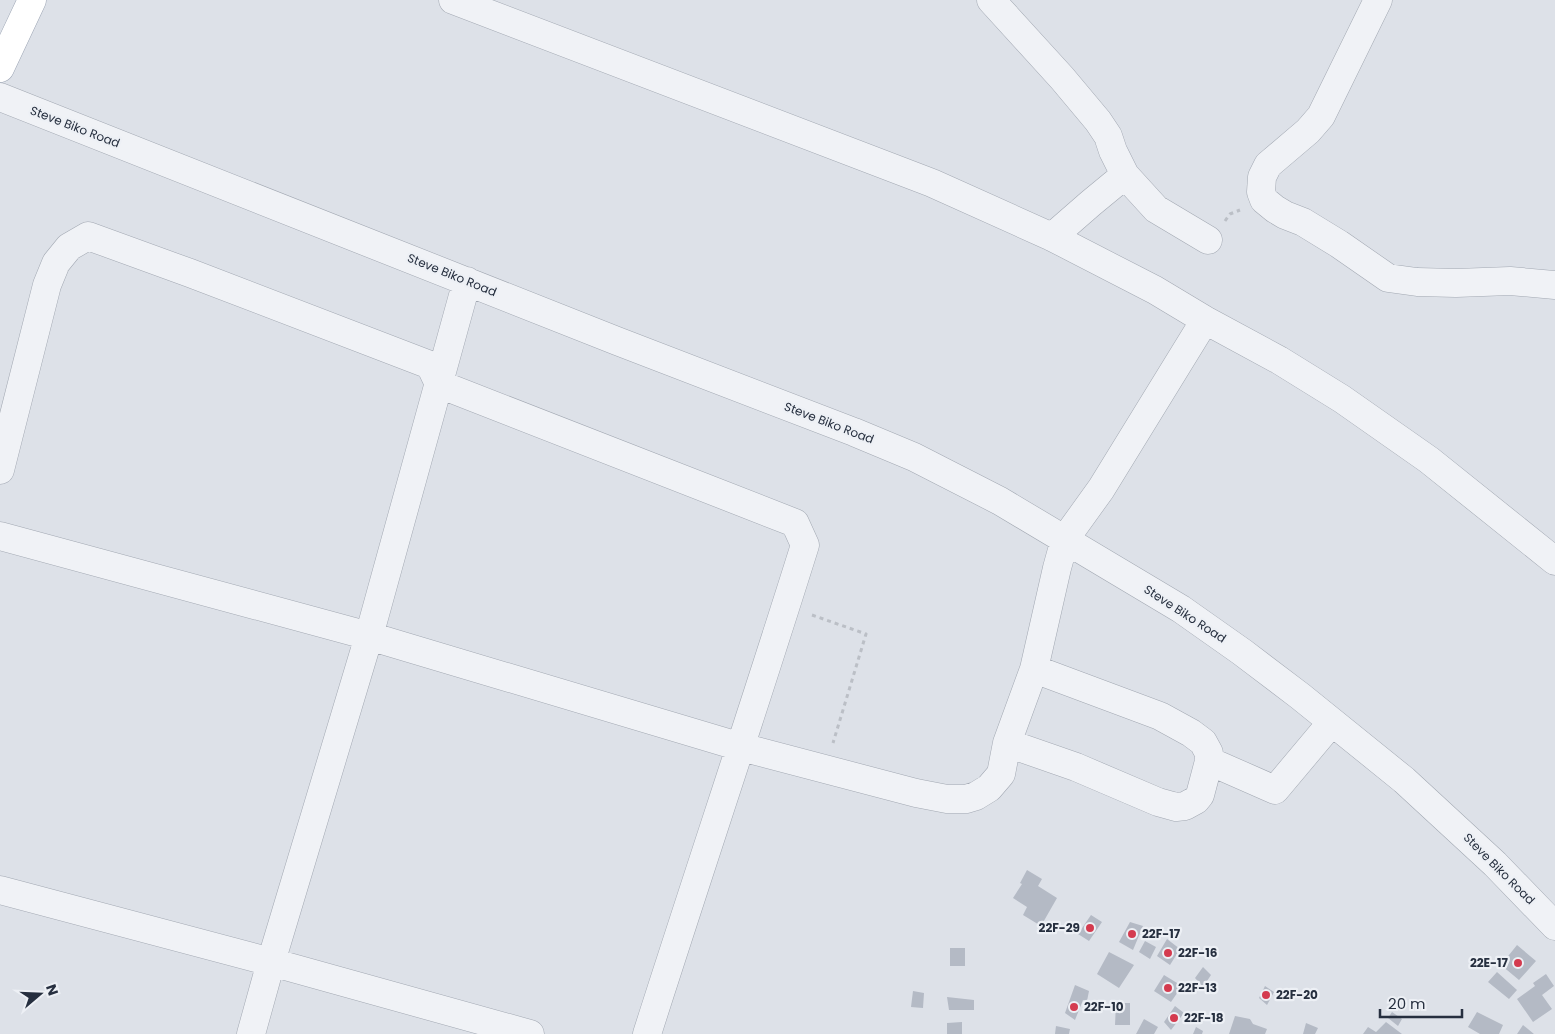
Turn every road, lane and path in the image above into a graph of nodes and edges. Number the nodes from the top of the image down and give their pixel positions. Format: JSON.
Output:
{"nodes":[{"id":1,"x":32,"y":0,"type":"edge"},
{"id":2,"x":453,"y":0,"type":"edge"},
{"id":3,"x":992,"y":0,"type":"edge"},
{"id":4,"x":1378,"y":0,"type":"edge"},
{"id":5,"x":0,"y":68,"type":"edge"},
{"id":6,"x":0,"y":97,"type":"edge"},
{"id":7,"x":1125,"y":176,"type":"junction"},
{"id":8,"x":1264,"y":200,"type":"junction"},
{"id":9,"x":1052,"y":237,"type":"junction"},
{"id":10,"x":1208,"y":240,"type":"joint"},
{"id":11,"x":467,"y":281,"type":"junction"},
{"id":12,"x":1555,"y":285,"type":"edge"},
{"id":13,"x":1205,"y":320,"type":"junction"},
{"id":14,"x":439,"y":384,"type":"junction"},
{"id":15,"x":0,"y":470,"type":"edge"},
{"id":16,"x":0,"y":536,"type":"edge"},
{"id":17,"x":1065,"y":539,"type":"junction"},
{"id":18,"x":1555,"y":561,"type":"edge"},
{"id":19,"x":786,"y":605,"type":"junction"},
{"id":20,"x":369,"y":636,"type":"junction"},
{"id":21,"x":1034,"y":669,"type":"junction"},
{"id":22,"x":1332,"y":722,"type":"junction"},
{"id":23,"x":1007,"y":743,"type":"junction"},
{"id":24,"x":741,"y":747,"type":"junction"},
{"id":25,"x":1209,"y":761,"type":"junction"},
{"id":26,"x":825,"y":769,"type":"junction"},
{"id":27,"x":0,"y":890,"type":"edge"},
{"id":28,"x":1555,"y":926,"type":"edge"},
{"id":29,"x":271,"y":962,"type":"junction"},
{"id":30,"x":251,"y":1034,"type":"edge"},
{"id":31,"x":530,"y":1034,"type":"edge"},
{"id":32,"x":647,"y":1034,"type":"edge"}],
"edges":[{"from":1,"to":5,"type":"main road"},
{"from":2,"to":9,"type":"street"},
{"from":3,"to":7,"type":"street"},
{"from":4,"to":8,"type":"street"},
{"from":6,"to":11,"type":"street","name":"Steve Biko Road"},
{"from":7,"to":9,"type":"street"},
{"from":7,"to":10,"type":"street"},
{"from":8,"to":10,"type":"path"},
{"from":8,"to":12,"type":"street"},
{"from":9,"to":13,"type":"street"},
{"from":11,"to":14,"type":"street"},
{"from":11,"to":17,"type":"street","name":"Steve Biko Road"},
{"from":13,"to":17,"type":"street"},
{"from":13,"to":18,"type":"street"},
{"from":14,"to":15,"type":"street"},
{"from":14,"to":19,"type":"street"},
{"from":14,"to":20,"type":"street"},
{"from":16,"to":20,"type":"street"},
{"from":17,"to":21,"type":"street"},
{"from":17,"to":22,"type":"street","name":"Steve Biko Road"},
{"from":19,"to":24,"type":"street"},
{"from":19,"to":26,"type":"path"},
{"from":20,"to":24,"type":"street"},
{"from":20,"to":29,"type":"street"},
{"from":21,"to":23,"type":"street"},
{"from":21,"to":25,"type":"street"},
{"from":22,"to":25,"type":"street"},
{"from":22,"to":28,"type":"street","name":"Steve Biko Road"},
{"from":23,"to":25,"type":"street"},
{"from":23,"to":26,"type":"street"},
{"from":24,"to":26,"type":"street"},
{"from":24,"to":32,"type":"street"},
{"from":27,"to":29,"type":"street"},
{"from":29,"to":30,"type":"street"},
{"from":29,"to":31,"type":"street"}]}
